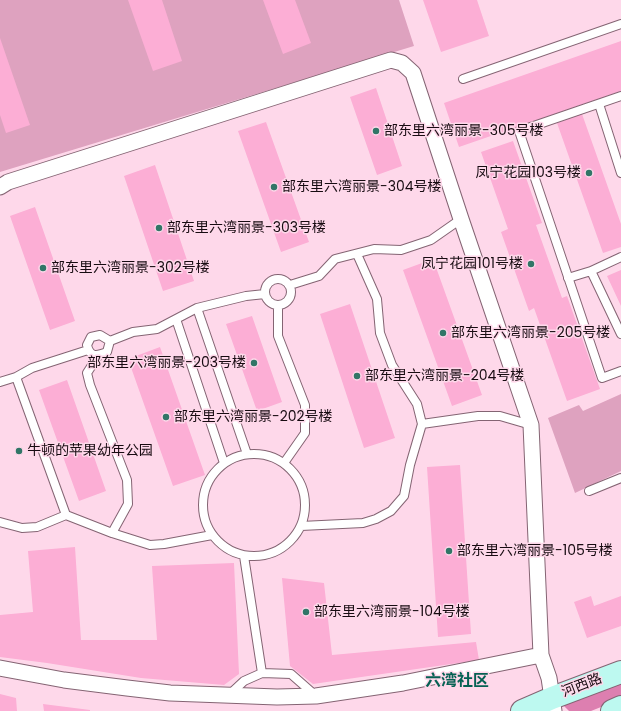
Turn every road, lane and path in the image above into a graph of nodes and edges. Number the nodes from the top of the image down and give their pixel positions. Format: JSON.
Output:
{"nodes":[{"id":1,"x":621,"y":24,"type":"edge"},
{"id":2,"x":464,"y":79,"type":"dead end"},
{"id":3,"x":621,"y":96,"type":"edge"},
{"id":4,"x":599,"y":104,"type":"junction"},
{"id":5,"x":621,"y":173,"type":"edge"},
{"id":6,"x":0,"y":187,"type":"edge"},
{"id":7,"x":461,"y":219,"type":"junction"},
{"id":8,"x":357,"y":254,"type":"junction"},
{"id":9,"x":621,"y":257,"type":"edge"},
{"id":10,"x":591,"y":271,"type":"junction"},
{"id":11,"x":568,"y":278,"type":"junction"},
{"id":12,"x":290,"y":285,"type":"junction"},
{"id":13,"x":265,"y":294,"type":"junction"},
{"id":14,"x":278,"y":305,"type":"junction"},
{"id":15,"x":197,"y":308,"type":"junction"},
{"id":16,"x":176,"y":319,"type":"junction"},
{"id":17,"x":621,"y":334,"type":"edge"},
{"id":18,"x":110,"y":342,"type":"junction"},
{"id":19,"x":88,"y":350,"type":"junction"},
{"id":20,"x":98,"y":356,"type":"junction"},
{"id":21,"x":621,"y":371,"type":"edge"},
{"id":22,"x":16,"y":377,"type":"junction"},
{"id":23,"x":0,"y":382,"type":"edge"},
{"id":24,"x":422,"y":424,"type":"junction"},
{"id":25,"x":531,"y":425,"type":"junction"},
{"id":26,"x":247,"y":454,"type":"junction"},
{"id":27,"x":224,"y":463,"type":"junction"},
{"id":28,"x":284,"y":463,"type":"junction"},
{"id":29,"x":621,"y":478,"type":"edge"},
{"id":30,"x":589,"y":491,"type":"dead end"},
{"id":31,"x":66,"y":515,"type":"junction"},
{"id":32,"x":0,"y":522,"type":"edge"},
{"id":33,"x":301,"y":526,"type":"junction"},
{"id":34,"x":112,"y":533,"type":"junction"},
{"id":35,"x":212,"y":535,"type":"junction"},
{"id":36,"x":244,"y":556,"type":"junction"},
{"id":37,"x":541,"y":655,"type":"junction"},
{"id":38,"x":0,"y":668,"type":"edge"},
{"id":39,"x":621,"y":672,"type":"edge"},
{"id":40,"x":262,"y":673,"type":"junction"},
{"id":41,"x":228,"y":695,"type":"junction"},
{"id":42,"x":316,"y":696,"type":"junction"},
{"id":43,"x":278,"y":704,"type":"edge"},
{"id":44,"x":553,"y":704,"type":"edge"},
{"id":45,"x":621,"y":707,"type":"edge"},
{"id":46,"x":522,"y":711,"type":"edge"},
{"id":47,"x":612,"y":711,"type":"edge"}],
"edges":[{"from":1,"to":2,"type":"lane"},
{"from":3,"to":4,"type":"lane"},
{"from":4,"to":5,"type":"lane"},
{"from":4,"to":11,"type":"lane"},
{"from":6,"to":7,"type":"street"},
{"from":7,"to":8,"type":"lane"},
{"from":7,"to":25,"type":"street"},
{"from":8,"to":12,"type":"lane"},
{"from":8,"to":24,"type":"lane"},
{"from":9,"to":10,"type":"lane"},
{"from":10,"to":11,"type":"lane"},
{"from":10,"to":17,"type":"lane"},
{"from":11,"to":21,"type":"lane"},
{"from":12,"to":13,"type":"lane"},
{"from":12,"to":14,"type":"lane"},
{"from":13,"to":14,"type":"lane"},
{"from":13,"to":15,"type":"lane"},
{"from":14,"to":28,"type":"lane"},
{"from":15,"to":16,"type":"lane"},
{"from":15,"to":26,"type":"lane"},
{"from":16,"to":18,"type":"lane"},
{"from":16,"to":27,"type":"lane"},
{"from":18,"to":19,"type":"lane"},
{"from":18,"to":20,"type":"lane"},
{"from":19,"to":20,"type":"lane"},
{"from":19,"to":22,"type":"lane"},
{"from":20,"to":34,"type":"lane"},
{"from":22,"to":23,"type":"lane"},
{"from":22,"to":31,"type":"lane"},
{"from":24,"to":25,"type":"lane"},
{"from":24,"to":33,"type":"lane"},
{"from":25,"to":37,"type":"street"},
{"from":26,"to":27,"type":"lane"},
{"from":26,"to":28,"type":"lane"},
{"from":27,"to":35,"type":"lane"},
{"from":28,"to":33,"type":"lane"},
{"from":29,"to":30,"type":"lane"},
{"from":31,"to":32,"type":"lane"},
{"from":31,"to":34,"type":"lane"},
{"from":33,"to":36,"type":"lane"},
{"from":34,"to":35,"type":"lane"},
{"from":35,"to":36,"type":"lane"},
{"from":36,"to":40,"type":"lane"},
{"from":37,"to":42,"type":"street"},
{"from":37,"to":44,"type":"street"},
{"from":38,"to":41,"type":"street"},
{"from":39,"to":44,"type":"main road","name":"河西路"},
{"from":40,"to":41,"type":"lane"},
{"from":40,"to":42,"type":"lane"},
{"from":41,"to":43,"type":"street"},
{"from":42,"to":43,"type":"street"},
{"from":44,"to":46,"type":"main road","name":"河西路"},
{"from":45,"to":47,"type":"main road"}]}
